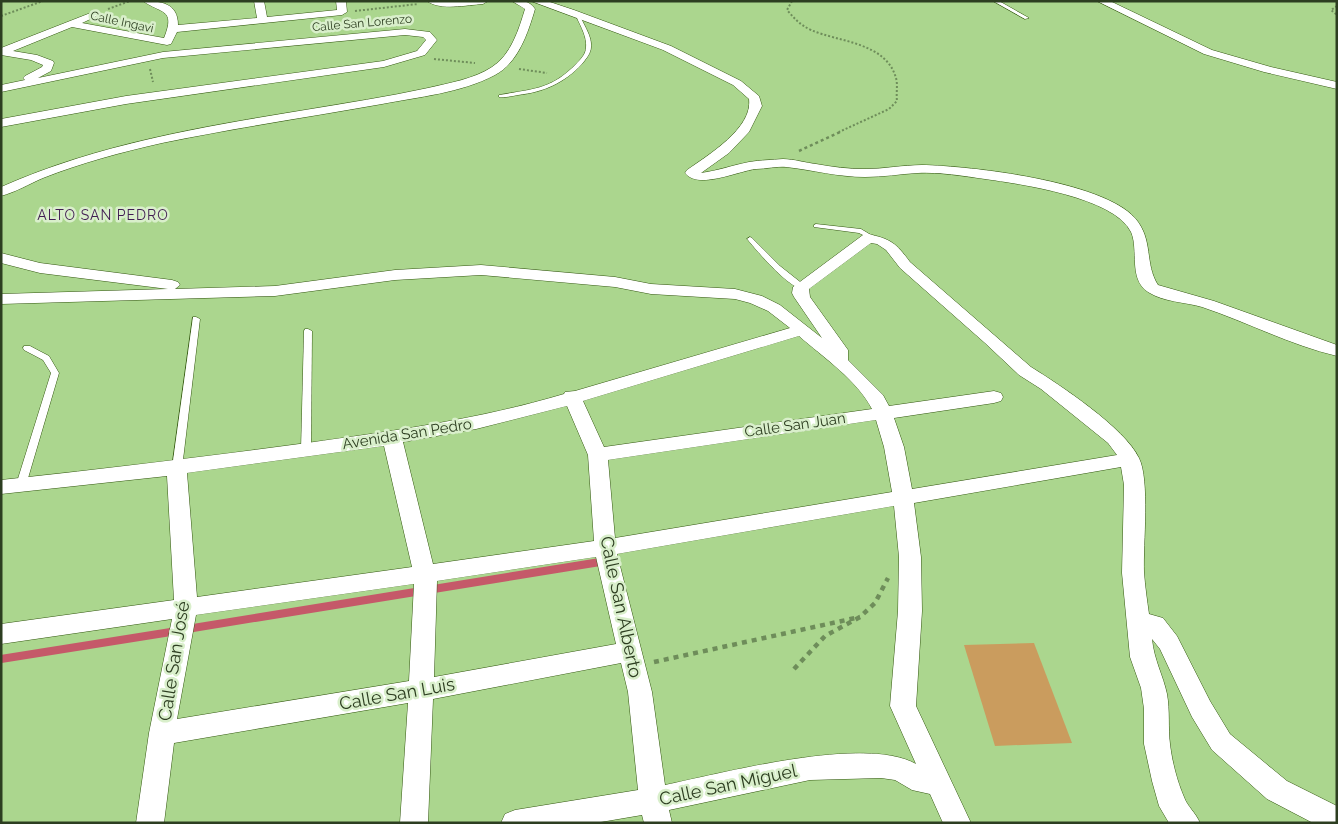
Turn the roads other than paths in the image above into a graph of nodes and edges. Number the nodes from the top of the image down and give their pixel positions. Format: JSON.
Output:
{"nodes":[{"id":1,"x":148,"y":1,"type":"edge"},
{"id":2,"x":259,"y":1,"type":"edge"},
{"id":3,"x":483,"y":1,"type":"edge"},
{"id":4,"x":517,"y":1,"type":"edge"},
{"id":5,"x":995,"y":1,"type":"edge"},
{"id":6,"x":1102,"y":1,"type":"edge"},
{"id":7,"x":434,"y":2,"type":"edge"},
{"id":8,"x":543,"y":2,"type":"edge"},
{"id":9,"x":341,"y":7,"type":"edge"},
{"id":10,"x":96,"y":14,"type":"road end"},
{"id":11,"x":580,"y":15,"type":"junction"},
{"id":12,"x":1027,"y":18,"type":"dead end"},
{"id":13,"x":262,"y":19,"type":"junction"},
{"id":14,"x":72,"y":24,"type":"junction"},
{"id":15,"x":333,"y":25,"type":"junction"},
{"id":16,"x":173,"y":29,"type":"junction"},
{"id":17,"x":167,"y":42,"type":"junction"},
{"id":18,"x":1,"y":51,"type":"edge"},
{"id":19,"x":15,"y":54,"type":"junction"},
{"id":20,"x":163,"y":55,"type":"junction"},
{"id":21,"x":3,"y":64,"type":"edge"},
{"id":22,"x":1337,"y":86,"type":"edge"},
{"id":23,"x":1,"y":89,"type":"edge"},
{"id":24,"x":501,"y":96,"type":"dead end"},
{"id":25,"x":1,"y":123,"type":"edge"},
{"id":26,"x":1,"y":192,"type":"edge"},
{"id":27,"x":816,"y":226,"type":"dead end"},
{"id":28,"x":873,"y":238,"type":"junction"},
{"id":29,"x":750,"y":239,"type":"dead end"},
{"id":30,"x":1,"y":258,"type":"edge"},
{"id":31,"x":801,"y":287,"type":"junction"},
{"id":32,"x":275,"y":291,"type":"junction"},
{"id":33,"x":1,"y":299,"type":"edge"},
{"id":34,"x":196,"y":319,"type":"dead end"},
{"id":35,"x":802,"y":330,"type":"junction"},
{"id":36,"x":308,"y":331,"type":"dead end"},
{"id":37,"x":27,"y":348,"type":"dead end"},
{"id":38,"x":1337,"y":351,"type":"edge"},
{"id":39,"x":839,"y":362,"type":"junction"},
{"id":40,"x":572,"y":396,"type":"junction"},
{"id":41,"x":994,"y":397,"type":"dead end"},
{"id":42,"x":883,"y":412,"type":"junction"},
{"id":43,"x":392,"y":438,"type":"junction"},
{"id":44,"x":306,"y":450,"type":"junction"},
{"id":45,"x":598,"y":455,"type":"junction"},
{"id":46,"x":1130,"y":458,"type":"junction"},
{"id":47,"x":177,"y":468,"type":"junction"},
{"id":48,"x":21,"y":485,"type":"junction"},
{"id":49,"x":1,"y":487,"type":"edge"},
{"id":50,"x":903,"y":496,"type":"junction"},
{"id":51,"x":605,"y":548,"type":"junction"},
{"id":52,"x":425,"y":575,"type":"junction"},
{"id":53,"x":186,"y":607,"type":"junction"},
{"id":54,"x":1138,"y":620,"type":"junction"},
{"id":55,"x":1,"y":634,"type":"edge"},
{"id":56,"x":632,"y":659,"type":"junction"},
{"id":57,"x":422,"y":690,"type":"junction"},
{"id":58,"x":162,"y":733,"type":"junction"},
{"id":59,"x":939,"y":783,"type":"junction"},
{"id":60,"x":656,"y":811,"type":"edge"},
{"id":61,"x":1337,"y":821,"type":"edge"},
{"id":62,"x":150,"y":823,"type":"edge"},
{"id":63,"x":414,"y":823,"type":"edge"},
{"id":64,"x":515,"y":823,"type":"edge"},
{"id":65,"x":958,"y":823,"type":"edge"},
{"id":66,"x":1186,"y":823,"type":"edge"}],
"edges":[{"from":1,"to":16,"type":"street"},
{"from":2,"to":13,"type":"street"},
{"from":3,"to":7,"type":"street"},
{"from":4,"to":26,"type":"street"},
{"from":5,"to":12,"type":"lane"},
{"from":6,"to":22,"type":"street"},
{"from":8,"to":11,"type":"street"},
{"from":9,"to":15,"type":"street"},
{"from":10,"to":14,"type":"street"},
{"from":11,"to":24,"type":"lane"},
{"from":11,"to":38,"type":"street"},
{"from":13,"to":15,"type":"street"},
{"from":13,"to":16,"type":"street"},
{"from":14,"to":17,"type":"street","name":"Calle Ingavi"},
{"from":14,"to":18,"type":"street"},
{"from":15,"to":20,"type":"street","name":"Calle San Lorenzo"},
{"from":15,"to":25,"type":"street","name":"Calle San Lorenzo"},
{"from":16,"to":17,"type":"street"},
{"from":17,"to":20,"type":"street"},
{"from":18,"to":19,"type":"street"},
{"from":19,"to":21,"type":"street"},
{"from":19,"to":23,"type":"street"},
{"from":20,"to":23,"type":"street","name":"Calle San Lorenzo"},
{"from":27,"to":28,"type":"lane"},
{"from":28,"to":31,"type":"street"},
{"from":28,"to":46,"type":"street"},
{"from":29,"to":31,"type":"lane"},
{"from":30,"to":32,"type":"street"},
{"from":31,"to":39,"type":"street"},
{"from":32,"to":33,"type":"street"},
{"from":32,"to":35,"type":"street"},
{"from":34,"to":47,"type":"lane"},
{"from":35,"to":39,"type":"street"},
{"from":35,"to":40,"type":"street","name":"Avenida San Pedro"},
{"from":36,"to":44,"type":"lane"},
{"from":37,"to":48,"type":"lane"},
{"from":39,"to":42,"type":"street"},
{"from":40,"to":43,"type":"street","name":"Avenida San Pedro"},
{"from":40,"to":45,"type":"street","name":"Calle San Alberto"},
{"from":41,"to":42,"type":"street","name":"Calle San Juan"},
{"from":42,"to":45,"type":"street","name":"Calle San Juan"},
{"from":42,"to":50,"type":"street"},
{"from":43,"to":44,"type":"street","name":"Avenida San Pedro"},
{"from":43,"to":52,"type":"street"},
{"from":44,"to":47,"type":"street","name":"Avenida San Pedro"},
{"from":45,"to":51,"type":"street","name":"Calle San Alberto"},
{"from":46,"to":50,"type":"street"},
{"from":46,"to":54,"type":"street"},
{"from":47,"to":48,"type":"street","name":"Avenida San Pedro"},
{"from":47,"to":53,"type":"street","name":"Calle San José"},
{"from":48,"to":49,"type":"street","name":"Avenida San Pedro"},
{"from":50,"to":51,"type":"street"},
{"from":50,"to":59,"type":"street"},
{"from":51,"to":52,"type":"street"},
{"from":51,"to":56,"type":"street","name":"Calle San Alberto"},
{"from":52,"to":53,"type":"street"},
{"from":52,"to":57,"type":"street"},
{"from":53,"to":55,"type":"street"},
{"from":53,"to":58,"type":"street","name":"Calle San José"},
{"from":54,"to":61,"type":"street"},
{"from":54,"to":66,"type":"street"},
{"from":56,"to":57,"type":"street","name":"Calle San Luis"},
{"from":56,"to":60,"type":"street","name":"Calle San Alberto"},
{"from":57,"to":58,"type":"street","name":"Calle San Luis"},
{"from":57,"to":63,"type":"street"},
{"from":58,"to":62,"type":"street","name":"Calle San José"},
{"from":59,"to":60,"type":"street","name":"Calle San Miguel"},
{"from":59,"to":65,"type":"street"},
{"from":60,"to":64,"type":"street","name":"Calle San Miguel"}]}
